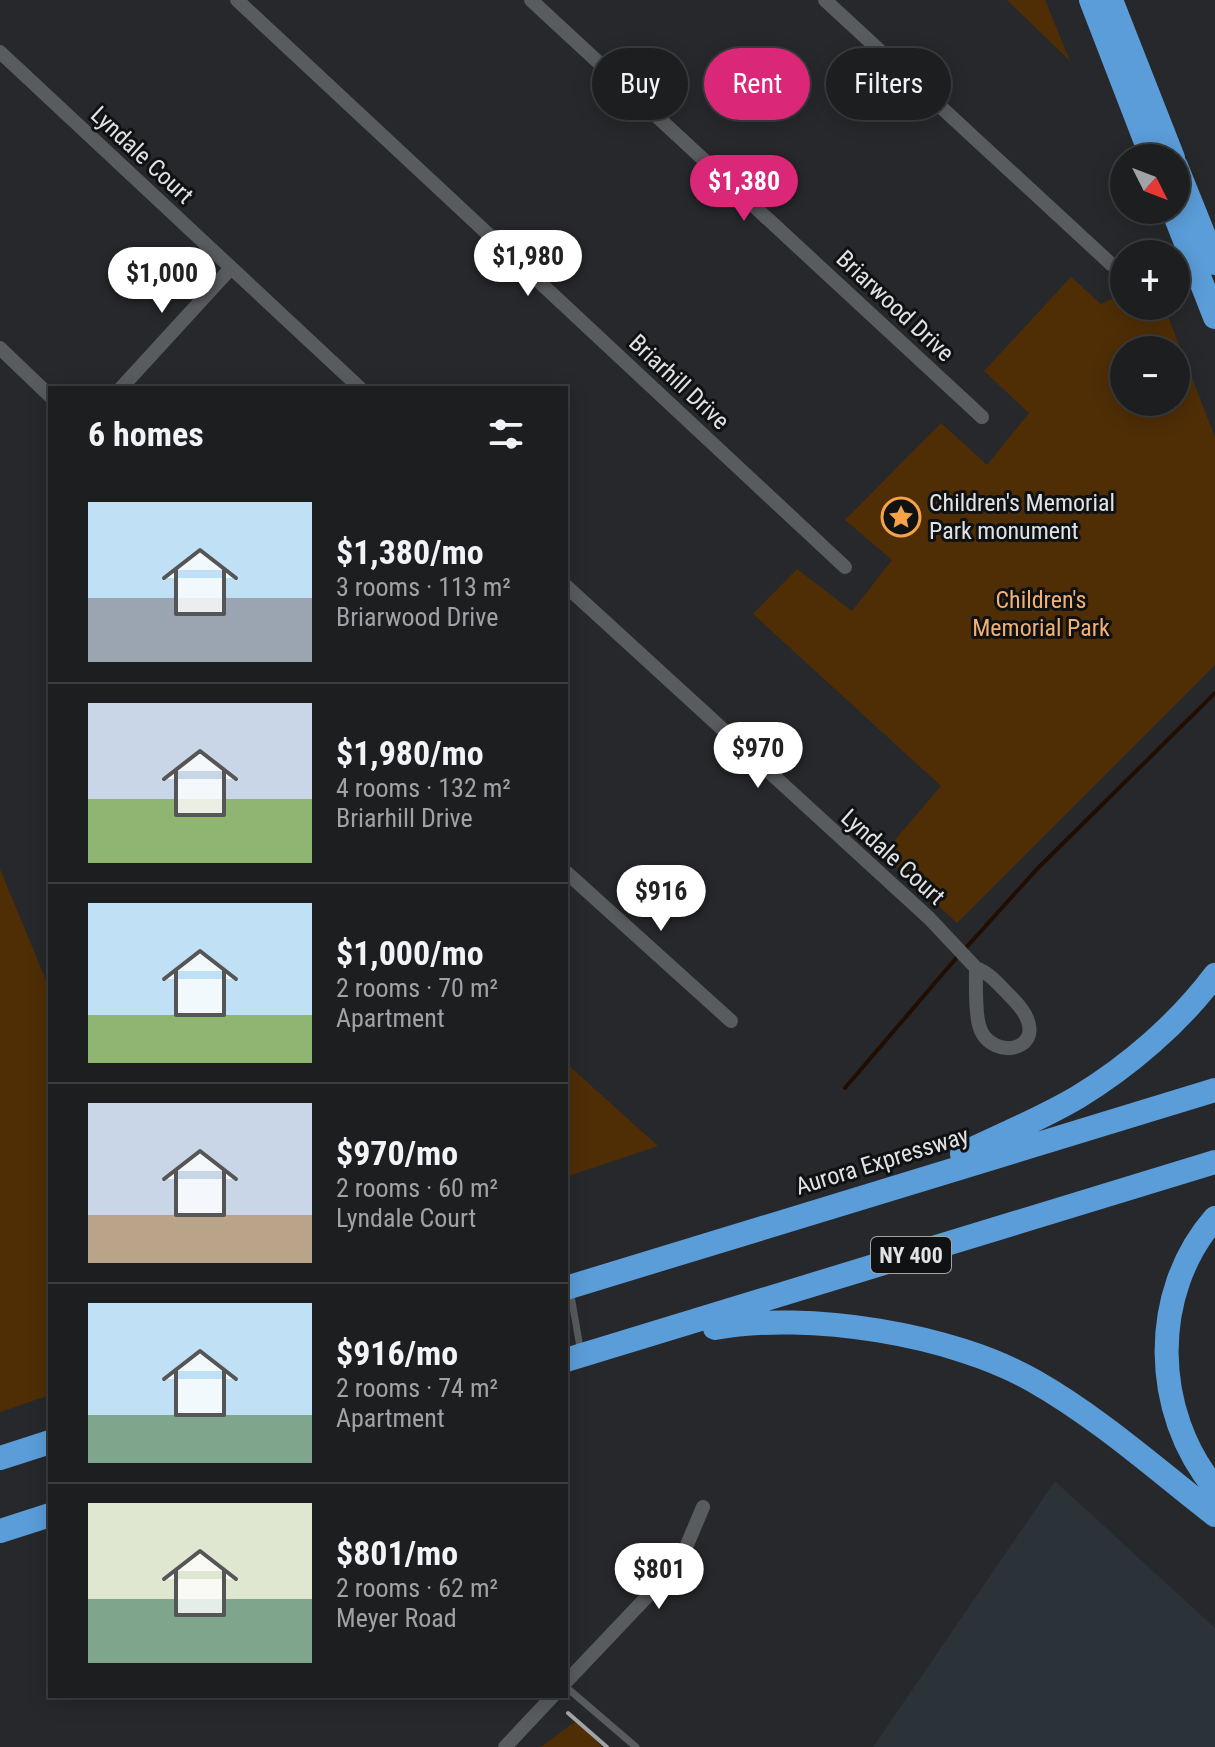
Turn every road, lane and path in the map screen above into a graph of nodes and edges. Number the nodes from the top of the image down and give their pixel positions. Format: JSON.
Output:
{"nodes":[{"id":1,"x":237,"y":0,"type":"edge"},
{"id":2,"x":531,"y":0,"type":"edge"},
{"id":3,"x":825,"y":0,"type":"edge"},
{"id":4,"x":1091,"y":0,"type":"edge"},
{"id":5,"x":1111,"y":0,"type":"edge"},
{"id":6,"x":0,"y":52,"type":"edge"},
{"id":7,"x":1147,"y":144,"type":"edge"},
{"id":8,"x":1168,"y":144,"type":"edge"},
{"id":9,"x":1190,"y":201,"type":"edge"},
{"id":10,"x":1178,"y":224,"type":"edge"},
{"id":11,"x":1110,"y":263,"type":"edge"},
{"id":12,"x":1215,"y":263,"type":"edge"},
{"id":13,"x":231,"y":268,"type":"junction"},
{"id":14,"x":1215,"y":317,"type":"edge"},
{"id":15,"x":0,"y":348,"type":"edge"},
{"id":16,"x":123,"y":386,"type":"edge"},
{"id":17,"x":358,"y":386,"type":"edge"},
{"id":18,"x":48,"y":394,"type":"edge"},
{"id":19,"x":982,"y":417,"type":"dead end"},
{"id":20,"x":845,"y":567,"type":"dead end"},
{"id":21,"x":568,"y":588,"type":"edge"},
{"id":22,"x":568,"y":874,"type":"edge"},
{"id":23,"x":976,"y":968,"type":"junction"},
{"id":24,"x":1215,"y":975,"type":"edge"},
{"id":25,"x":731,"y":1021,"type":"dead end"},
{"id":26,"x":1215,"y":1090,"type":"edge"},
{"id":27,"x":1215,"y":1162,"type":"edge"},
{"id":28,"x":901,"y":1185,"type":"junction"},
{"id":29,"x":1215,"y":1218,"type":"edge"},
{"id":30,"x":568,"y":1287,"type":"edge"},
{"id":31,"x":607,"y":1347,"type":"junction"},
{"id":32,"x":574,"y":1358,"type":"edge"},
{"id":33,"x":48,"y":1443,"type":"edge"},
{"id":34,"x":0,"y":1458,"type":"edge"},
{"id":35,"x":1215,"y":1488,"type":"edge"},
{"id":36,"x":703,"y":1507,"type":"dead end"},
{"id":37,"x":1215,"y":1515,"type":"edge"},
{"id":38,"x":48,"y":1516,"type":"edge"},
{"id":39,"x":0,"y":1531,"type":"edge"},
{"id":40,"x":568,"y":1682,"type":"edge"},
{"id":41,"x":568,"y":1686,"type":"edge"},
{"id":42,"x":551,"y":1698,"type":"edge"},
{"id":43,"x":505,"y":1747,"type":"edge"},
{"id":44,"x":636,"y":1747,"type":"edge"}],
"edges":[{"from":1,"to":20,"type":"street","name":"Briarhill Drive"},
{"from":2,"to":19,"type":"street","name":"Briarwood Drive"},
{"from":3,"to":11,"type":"street"},
{"from":4,"to":7,"type":"highway"},
{"from":5,"to":8,"type":"highway"},
{"from":6,"to":13,"type":"street","name":"Lyndale Court"},
{"from":9,"to":12,"type":"highway"},
{"from":10,"to":14,"type":"highway"},
{"from":13,"to":16,"type":"street"},
{"from":13,"to":17,"type":"street","name":"Lyndale Court"},
{"from":15,"to":18,"type":"street"},
{"from":21,"to":23,"type":"street","name":"Lyndale Court"},
{"from":22,"to":25,"type":"street"},
{"from":23,"to":23,"type":"street","name":"Lyndale Court"},
{"from":24,"to":28,"type":"highway"},
{"from":26,"to":28,"type":"highway","name":"Aurora Expressway"},
{"from":27,"to":31,"type":"highway","number":"NY 400"},
{"from":28,"to":30,"type":"highway","name":"Aurora Expressway"},
{"from":29,"to":35,"type":"highway"},
{"from":30,"to":32,"type":"lane"},
{"from":31,"to":32,"type":"highway","number":"NY 400"},
{"from":31,"to":37,"type":"highway"},
{"from":33,"to":34,"type":"highway"},
{"from":36,"to":40,"type":"street"},
{"from":38,"to":39,"type":"highway"},
{"from":41,"to":44,"type":"lane"},
{"from":42,"to":43,"type":"street"}]}
